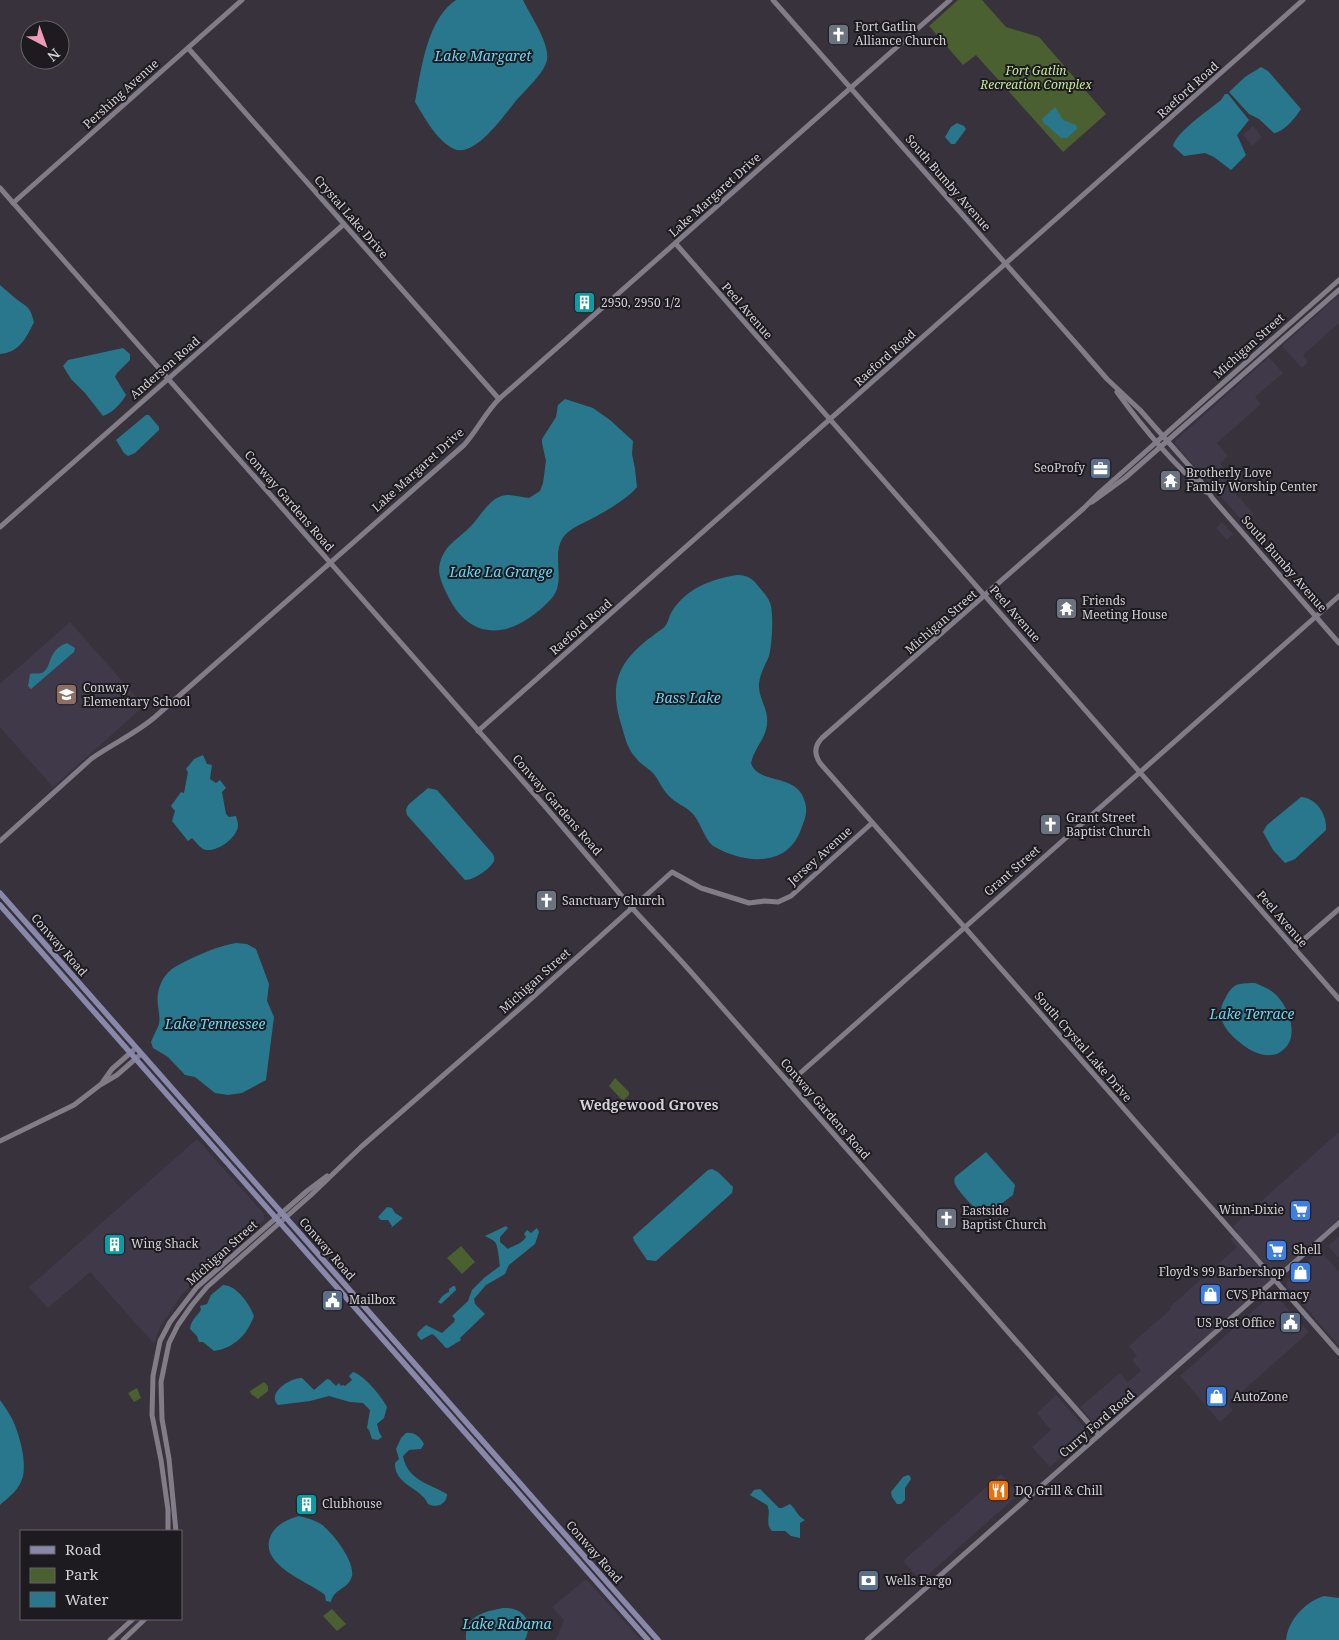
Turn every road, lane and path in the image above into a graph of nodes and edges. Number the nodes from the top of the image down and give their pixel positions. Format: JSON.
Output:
{"nodes":[{"id":1,"x":242,"y":0,"type":"edge"},
{"id":2,"x":773,"y":0,"type":"edge"},
{"id":3,"x":950,"y":0,"type":"edge"},
{"id":4,"x":1303,"y":0,"type":"edge"},
{"id":5,"x":188,"y":48,"type":"junction"},
{"id":6,"x":850,"y":88,"type":"junction"},
{"id":7,"x":0,"y":188,"type":"edge"},
{"id":8,"x":13,"y":203,"type":"junction"},
{"id":9,"x":344,"y":224,"type":"junction"},
{"id":10,"x":676,"y":244,"type":"junction"},
{"id":11,"x":1006,"y":264,"type":"junction"},
{"id":12,"x":1339,"y":280,"type":"edge"},
{"id":13,"x":1339,"y":290,"type":"edge"},
{"id":14,"x":168,"y":379,"type":"junction"},
{"id":15,"x":1107,"y":379,"type":"junction"},
{"id":16,"x":499,"y":399,"type":"junction"},
{"id":17,"x":830,"y":420,"type":"junction"},
{"id":18,"x":1162,"y":436,"type":"junction"},
{"id":19,"x":1157,"y":441,"type":"junction"},
{"id":20,"x":1167,"y":442,"type":"junction"},
{"id":21,"x":1162,"y":447,"type":"junction"},
{"id":22,"x":1214,"y":499,"type":"junction"},
{"id":23,"x":1084,"y":508,"type":"junction"},
{"id":24,"x":0,"y":528,"type":"edge"},
{"id":25,"x":330,"y":563,"type":"junction"},
{"id":26,"x":986,"y":595,"type":"junction"},
{"id":27,"x":1339,"y":596,"type":"edge"},
{"id":28,"x":1316,"y":616,"type":"junction"},
{"id":29,"x":1339,"y":643,"type":"edge"},
{"id":30,"x":478,"y":731,"type":"junction"},
{"id":31,"x":815,"y":752,"type":"joint"},
{"id":32,"x":1140,"y":772,"type":"junction"},
{"id":33,"x":872,"y":823,"type":"junction"},
{"id":34,"x":0,"y":841,"type":"edge"},
{"id":35,"x":672,"y":872,"type":"joint"},
{"id":36,"x":0,"y":893,"type":"edge"},
{"id":37,"x":0,"y":905,"type":"edge"},
{"id":38,"x":632,"y":908,"type":"junction"},
{"id":39,"x":1339,"y":909,"type":"edge"},
{"id":40,"x":964,"y":927,"type":"junction"},
{"id":41,"x":1294,"y":948,"type":"junction"},
{"id":42,"x":1339,"y":999,"type":"edge"},
{"id":43,"x":136,"y":1048,"type":"junction"},
{"id":44,"x":130,"y":1053,"type":"junction"},
{"id":45,"x":141,"y":1054,"type":"junction"},
{"id":46,"x":135,"y":1060,"type":"junction"},
{"id":47,"x":789,"y":1083,"type":"junction"},
{"id":48,"x":100,"y":1085,"type":"junction"},
{"id":49,"x":172,"y":1101,"type":"junction"},
{"id":50,"x":200,"y":1121,"type":"junction"},
{"id":51,"x":0,"y":1141,"type":"edge"},
{"id":52,"x":284,"y":1215,"type":"junction"},
{"id":53,"x":278,"y":1220,"type":"junction"},
{"id":54,"x":1339,"y":1223,"type":"edge"},
{"id":55,"x":1274,"y":1280,"type":"junction"},
{"id":56,"x":1339,"y":1352,"type":"edge"},
{"id":57,"x":422,"y":1384,"type":"junction"},
{"id":58,"x":444,"y":1397,"type":"junction"},
{"id":59,"x":1099,"y":1435,"type":"junction"},
{"id":60,"x":168,"y":1530,"type":"edge"},
{"id":61,"x":176,"y":1530,"type":"edge"},
{"id":62,"x":568,"y":1550,"type":"junction"},
{"id":63,"x":591,"y":1564,"type":"junction"},
{"id":64,"x":627,"y":1616,"type":"junction"},
{"id":65,"x":132,"y":1620,"type":"edge"},
{"id":66,"x":143,"y":1620,"type":"edge"},
{"id":67,"x":644,"y":1623,"type":"junction"},
{"id":68,"x":638,"y":1629,"type":"junction"},
{"id":69,"x":110,"y":1640,"type":"edge"},
{"id":70,"x":123,"y":1640,"type":"edge"},
{"id":71,"x":648,"y":1640,"type":"edge"},
{"id":72,"x":657,"y":1640,"type":"edge"},
{"id":73,"x":867,"y":1640,"type":"edge"}],
"edges":[{"from":1,"to":5,"type":"street","name":"Pershing Avenue"},
{"from":2,"to":6,"type":"street","name":"South Bumby Avenue"},
{"from":3,"to":6,"type":"street","name":"Lake Margaret Drive"},
{"from":4,"to":11,"type":"street","name":"Raeford Road"},
{"from":5,"to":8,"type":"street","name":"Pershing Avenue"},
{"from":5,"to":9,"type":"street","name":"Crystal Lake Drive"},
{"from":6,"to":10,"type":"street","name":"Lake Margaret Drive"},
{"from":6,"to":11,"type":"street","name":"South Bumby Avenue"},
{"from":7,"to":8,"type":"street","name":"Conway Gardens Road"},
{"from":8,"to":14,"type":"street","name":"Conway Gardens Road"},
{"from":9,"to":14,"type":"street","name":"Anderson Road"},
{"from":9,"to":16,"type":"street","name":"Crystal Lake Drive"},
{"from":10,"to":16,"type":"street","name":"Lake Margaret Drive"},
{"from":10,"to":17,"type":"street","name":"Peel Avenue"},
{"from":11,"to":15,"type":"street","name":"South Bumby Avenue"},
{"from":11,"to":17,"type":"street","name":"Raeford Road"},
{"from":12,"to":18,"type":"street","name":"Michigan Street"},
{"from":13,"to":20,"type":"street","name":"Michigan Street"},
{"from":14,"to":24,"type":"street","name":"Anderson Road"},
{"from":14,"to":25,"type":"street","name":"Conway Gardens Road"},
{"from":15,"to":18,"type":"street","name":"South Bumby Avenue"},
{"from":15,"to":19,"type":"street","name":"South Bumby Avenue"},
{"from":16,"to":25,"type":"street","name":"Lake Margaret Drive"},
{"from":17,"to":26,"type":"street","name":"Peel Avenue"},
{"from":17,"to":30,"type":"street","name":"Raeford Road"},
{"from":18,"to":19,"type":"street","name":"Michigan Street"},
{"from":18,"to":20,"type":"street","name":"South Bumby Avenue"},
{"from":19,"to":21,"type":"street","name":"South Bumby Avenue"},
{"from":19,"to":23,"type":"street","name":"Michigan Street"},
{"from":20,"to":21,"type":"street","name":"Michigan Street"},
{"from":20,"to":22,"type":"street","name":"South Bumby Avenue"},
{"from":21,"to":22,"type":"street","name":"South Bumby Avenue"},
{"from":21,"to":23,"type":"street","name":"Michigan Street"},
{"from":22,"to":28,"type":"street","name":"South Bumby Avenue"},
{"from":23,"to":26,"type":"street","name":"Michigan Street"},
{"from":25,"to":30,"type":"street","name":"Conway Gardens Road"},
{"from":25,"to":34,"type":"street","name":"Lake Margaret Drive"},
{"from":26,"to":31,"type":"street","name":"Michigan Street"},
{"from":26,"to":32,"type":"street","name":"Peel Avenue"},
{"from":27,"to":28,"type":"street","name":"Grant Street"},
{"from":28,"to":29,"type":"street","name":"South Bumby Avenue"},
{"from":28,"to":32,"type":"street","name":"Grant Street"},
{"from":30,"to":38,"type":"street","name":"Conway Gardens Road"},
{"from":31,"to":33,"type":"street","name":"South Crystal Lake Drive"},
{"from":32,"to":40,"type":"street","name":"Grant Street"},
{"from":32,"to":41,"type":"street","name":"Peel Avenue"},
{"from":33,"to":35,"type":"street","name":"Jersey Avenue"},
{"from":33,"to":40,"type":"street","name":"South Crystal Lake Drive"},
{"from":35,"to":38,"type":"street","name":"Michigan Street"},
{"from":36,"to":43,"type":"main road","name":"Conway Road"},
{"from":37,"to":44,"type":"main road","name":"Conway Road"},
{"from":38,"to":47,"type":"street","name":"Conway Gardens Road"},
{"from":38,"to":52,"type":"street","name":"Michigan Street"},
{"from":39,"to":41,"type":"street"},
{"from":40,"to":47,"type":"street","name":"Grant Street"},
{"from":40,"to":55,"type":"street","name":"South Crystal Lake Drive"},
{"from":41,"to":42,"type":"street","name":"Peel Avenue"},
{"from":43,"to":44,"type":"street"},
{"from":43,"to":45,"type":"main road","name":"Conway Road"},
{"from":44,"to":46,"type":"main road","name":"Conway Road"},
{"from":44,"to":48,"type":"street"},
{"from":45,"to":46,"type":"street"},
{"from":45,"to":50,"type":"main road","name":"Conway Road"},
{"from":46,"to":48,"type":"street"},
{"from":46,"to":49,"type":"main road","name":"Conway Road"},
{"from":47,"to":59,"type":"street","name":"Conway Gardens Road"},
{"from":48,"to":51,"type":"street"},
{"from":49,"to":50,"type":"main road"},
{"from":49,"to":53,"type":"main road","name":"Conway Road"},
{"from":50,"to":52,"type":"main road","name":"Conway Road"},
{"from":52,"to":53,"type":"street","name":"Michigan Street"},
{"from":52,"to":58,"type":"main road","name":"Conway Road"},
{"from":53,"to":57,"type":"main road","name":"Conway Road"},
{"from":53,"to":60,"type":"street","name":"Michigan Street"},
{"from":53,"to":61,"type":"street","name":"Michigan Street"},
{"from":54,"to":55,"type":"street","name":"Curry Ford Road"},
{"from":55,"to":56,"type":"street","name":"South Crystal Lake Drive"},
{"from":55,"to":59,"type":"street","name":"Curry Ford Road"},
{"from":57,"to":58,"type":"main road"},
{"from":57,"to":62,"type":"main road","name":"Conway Road"},
{"from":58,"to":63,"type":"main road","name":"Conway Road"},
{"from":59,"to":73,"type":"street","name":"Curry Ford Road"},
{"from":62,"to":63,"type":"main road"},
{"from":62,"to":64,"type":"main road","name":"Conway Road"},
{"from":63,"to":67,"type":"main road","name":"Conway Road"},
{"from":64,"to":67,"type":"main road"},
{"from":64,"to":68,"type":"main road","name":"Conway Road"},
{"from":65,"to":69,"type":"street"},
{"from":66,"to":70,"type":"street"},
{"from":67,"to":72,"type":"main road","name":"Conway Road"},
{"from":68,"to":71,"type":"main road","name":"Conway Road"},
{"from":68,"to":72,"type":"main road"}]}
